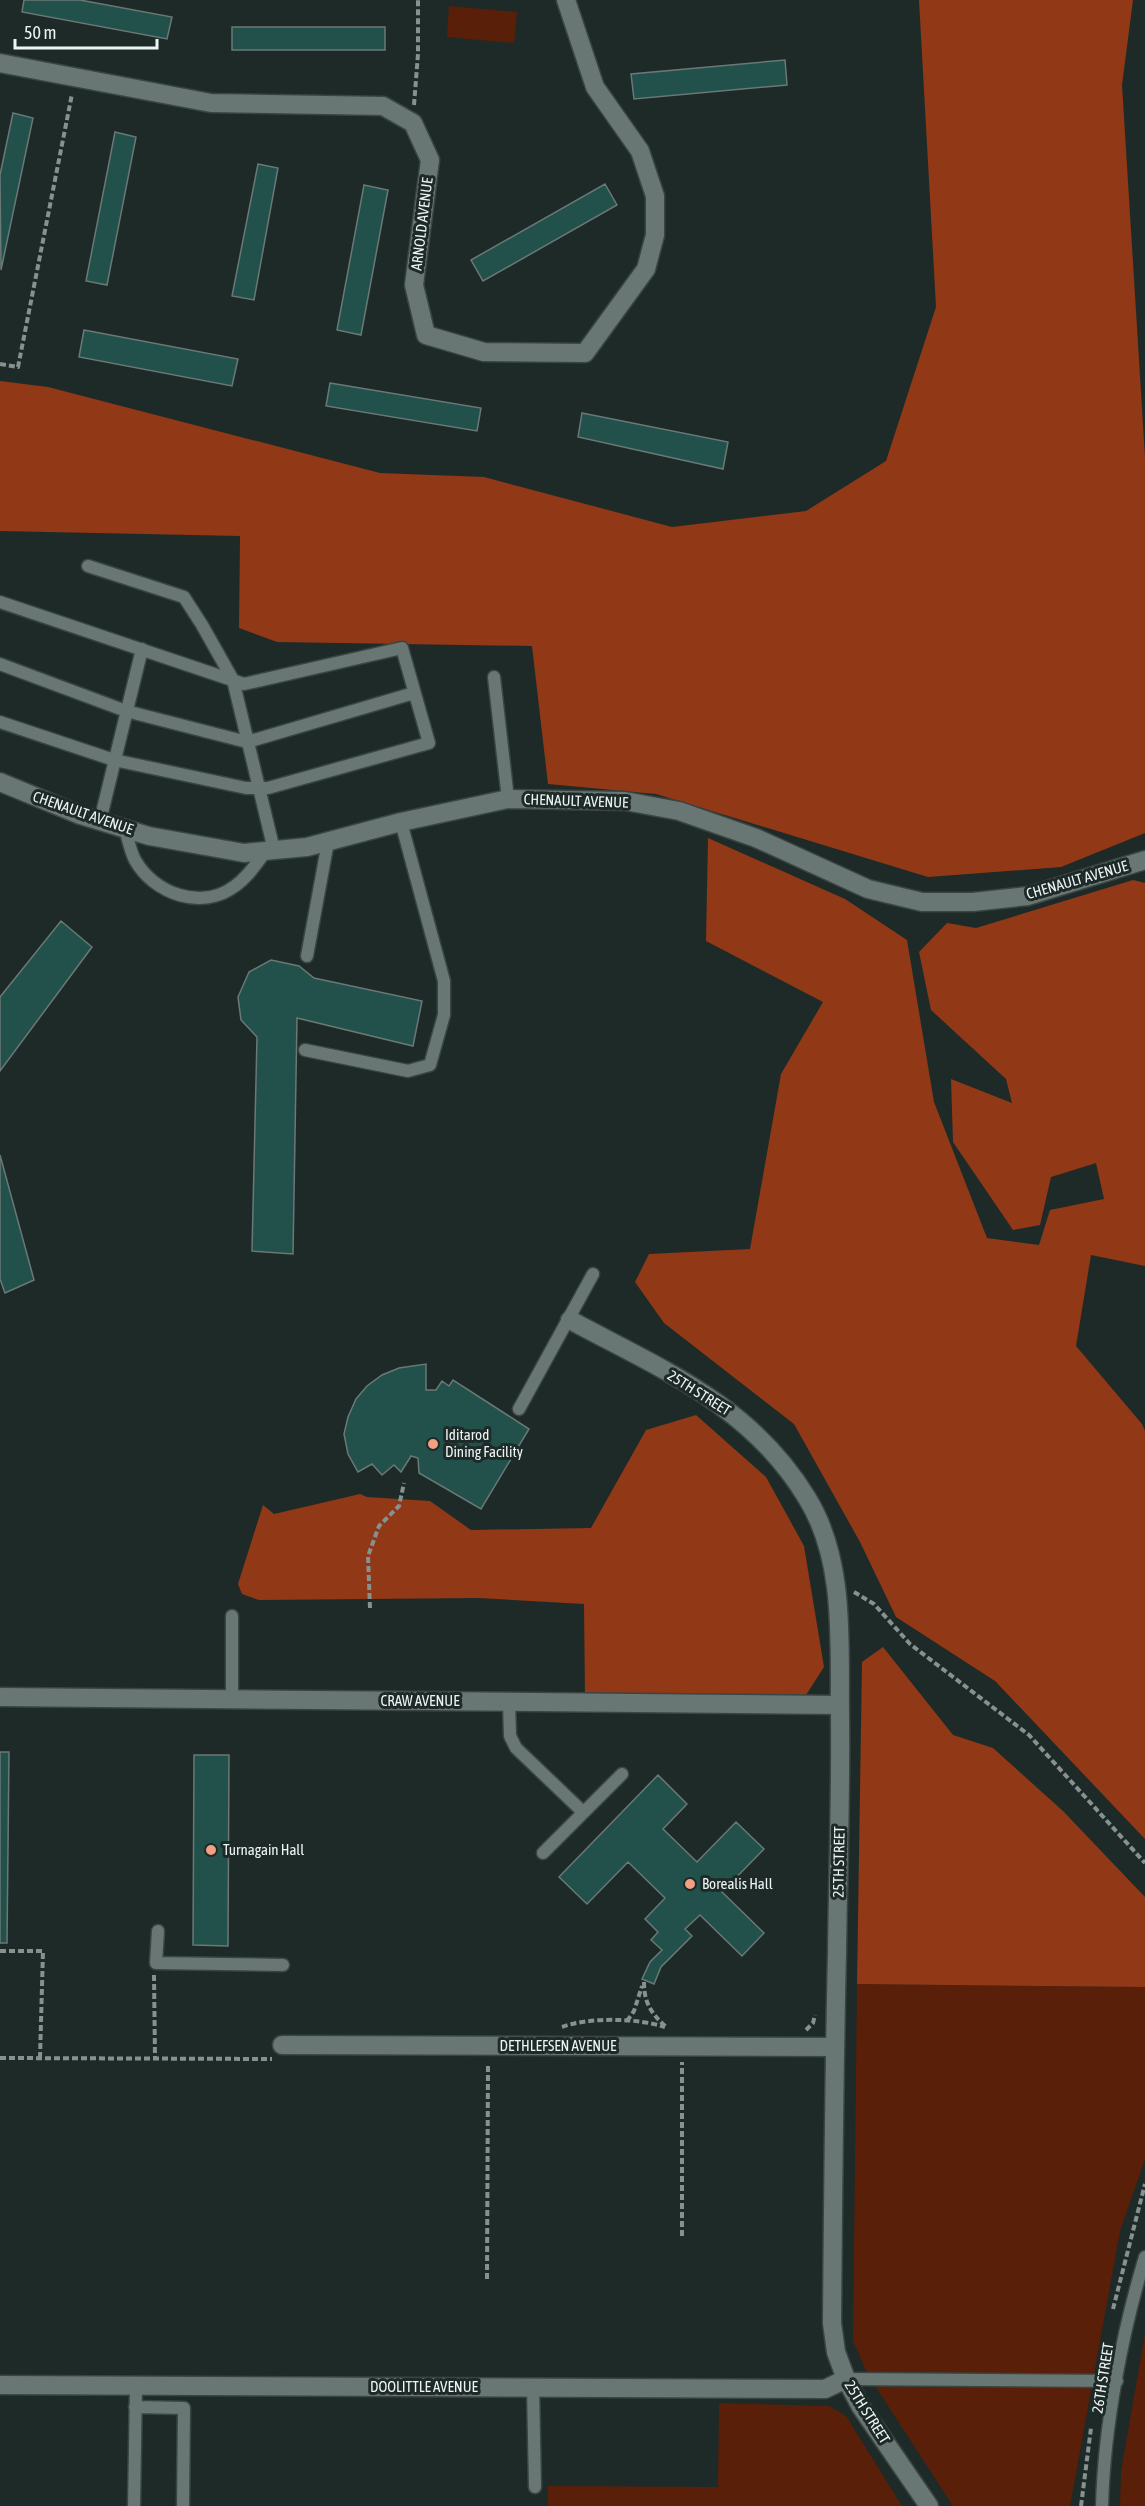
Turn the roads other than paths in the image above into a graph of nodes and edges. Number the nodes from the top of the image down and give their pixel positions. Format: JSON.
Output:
{"nodes":[{"id":1,"x":566,"y":0,"type":"edge"},
{"id":2,"x":0,"y":63,"type":"edge"},
{"id":3,"x":88,"y":566,"type":"dead end"},
{"id":4,"x":0,"y":602,"type":"edge"},
{"id":5,"x":142,"y":649,"type":"junction"},
{"id":6,"x":0,"y":664,"type":"edge"},
{"id":7,"x":494,"y":677,"type":"dead end"},
{"id":8,"x":233,"y":680,"type":"junction"},
{"id":9,"x":414,"y":693,"type":"junction"},
{"id":10,"x":126,"y":711,"type":"junction"},
{"id":11,"x":0,"y":722,"type":"edge"},
{"id":12,"x":248,"y":742,"type":"junction"},
{"id":13,"x":114,"y":760,"type":"junction"},
{"id":14,"x":0,"y":782,"type":"edge"},
{"id":15,"x":258,"y":788,"type":"junction"},
{"id":16,"x":508,"y":799,"type":"junction"},
{"id":17,"x":100,"y":821,"type":"junction"},
{"id":18,"x":401,"y":822,"type":"junction"},
{"id":19,"x":125,"y":829,"type":"junction"},
{"id":20,"x":328,"y":842,"type":"junction"},
{"id":21,"x":270,"y":851,"type":"junction"},
{"id":22,"x":1145,"y":860,"type":"edge"},
{"id":23,"x":308,"y":956,"type":"dead end"},
{"id":24,"x":305,"y":1050,"type":"dead end"},
{"id":25,"x":593,"y":1274,"type":"dead end"},
{"id":26,"x":570,"y":1320,"type":"junction"},
{"id":27,"x":519,"y":1409,"type":"dead end"},
{"id":28,"x":232,"y":1616,"type":"dead end"},
{"id":29,"x":0,"y":1697,"type":"edge"},
{"id":30,"x":232,"y":1700,"type":"junction"},
{"id":31,"x":509,"y":1702,"type":"junction"},
{"id":32,"x":840,"y":1705,"type":"junction"},
{"id":33,"x":622,"y":1774,"type":"dead end"},
{"id":34,"x":584,"y":1812,"type":"junction"},
{"id":35,"x":543,"y":1853,"type":"dead end"},
{"id":36,"x":158,"y":1931,"type":"dead end"},
{"id":37,"x":283,"y":1965,"type":"dead end"},
{"id":38,"x":282,"y":2045,"type":"dead end"},
{"id":39,"x":834,"y":2047,"type":"junction"},
{"id":40,"x":1145,"y":2257,"type":"edge"},
{"id":41,"x":846,"y":2379,"type":"junction"},
{"id":42,"x":1116,"y":2381,"type":"junction"},
{"id":43,"x":0,"y":2385,"type":"edge"},
{"id":44,"x":136,"y":2385,"type":"junction"},
{"id":45,"x":533,"y":2387,"type":"junction"},
{"id":46,"x":135,"y":2407,"type":"junction"},
{"id":47,"x":535,"y":2487,"type":"dead end"},
{"id":48,"x":134,"y":2506,"type":"edge"},
{"id":49,"x":183,"y":2506,"type":"edge"},
{"id":50,"x":930,"y":2506,"type":"edge"},
{"id":51,"x":1102,"y":2506,"type":"edge"}],
"edges":[{"from":1,"to":2,"type":"street","name":"ARNOLD AVENUE"},
{"from":3,"to":8,"type":"lane"},
{"from":4,"to":5,"type":"lane"},
{"from":5,"to":8,"type":"lane"},
{"from":5,"to":10,"type":"lane"},
{"from":6,"to":10,"type":"lane"},
{"from":7,"to":16,"type":"lane"},
{"from":8,"to":9,"type":"lane"},
{"from":8,"to":12,"type":"lane"},
{"from":9,"to":12,"type":"lane"},
{"from":9,"to":15,"type":"lane"},
{"from":10,"to":12,"type":"lane"},
{"from":10,"to":13,"type":"lane"},
{"from":11,"to":13,"type":"lane"},
{"from":12,"to":15,"type":"lane"},
{"from":13,"to":15,"type":"lane"},
{"from":13,"to":17,"type":"lane"},
{"from":14,"to":17,"type":"street","name":"CHENAULT AVENUE"},
{"from":15,"to":21,"type":"lane"},
{"from":16,"to":18,"type":"street","name":"CHENAULT AVENUE"},
{"from":16,"to":22,"type":"street","name":"CHENAULT AVENUE"},
{"from":17,"to":19,"type":"street","name":"CHENAULT AVENUE"},
{"from":18,"to":20,"type":"street","name":"CHENAULT AVENUE"},
{"from":18,"to":24,"type":"lane"},
{"from":19,"to":21,"type":"street","name":"CHENAULT AVENUE"},
{"from":19,"to":21,"type":"lane"},
{"from":20,"to":21,"type":"street","name":"CHENAULT AVENUE"},
{"from":20,"to":23,"type":"lane"},
{"from":25,"to":26,"type":"lane"},
{"from":26,"to":27,"type":"lane"},
{"from":26,"to":32,"type":"street","name":"25TH STREET"},
{"from":28,"to":30,"type":"lane"},
{"from":29,"to":30,"type":"street","name":"CRAW AVENUE"},
{"from":30,"to":31,"type":"street","name":"CRAW AVENUE"},
{"from":31,"to":32,"type":"street","name":"CRAW AVENUE"},
{"from":31,"to":34,"type":"lane"},
{"from":32,"to":39,"type":"street","name":"25TH STREET"},
{"from":33,"to":34,"type":"lane"},
{"from":34,"to":35,"type":"lane"},
{"from":36,"to":37,"type":"lane"},
{"from":38,"to":39,"type":"street","name":"DETHLEFSEN AVENUE"},
{"from":39,"to":41,"type":"street","name":"25TH STREET"},
{"from":40,"to":42,"type":"lane","name":"26TH STREET"},
{"from":41,"to":42,"type":"lane"},
{"from":41,"to":45,"type":"street","name":"DOOLITTLE AVENUE"},
{"from":41,"to":50,"type":"street","name":"25TH STREET"},
{"from":42,"to":51,"type":"lane","name":"26TH STREET"},
{"from":43,"to":44,"type":"street","name":"DOOLITTLE AVENUE"},
{"from":44,"to":45,"type":"street","name":"DOOLITTLE AVENUE"},
{"from":44,"to":46,"type":"lane"},
{"from":45,"to":47,"type":"lane"},
{"from":46,"to":48,"type":"lane"},
{"from":46,"to":49,"type":"lane"}]}
